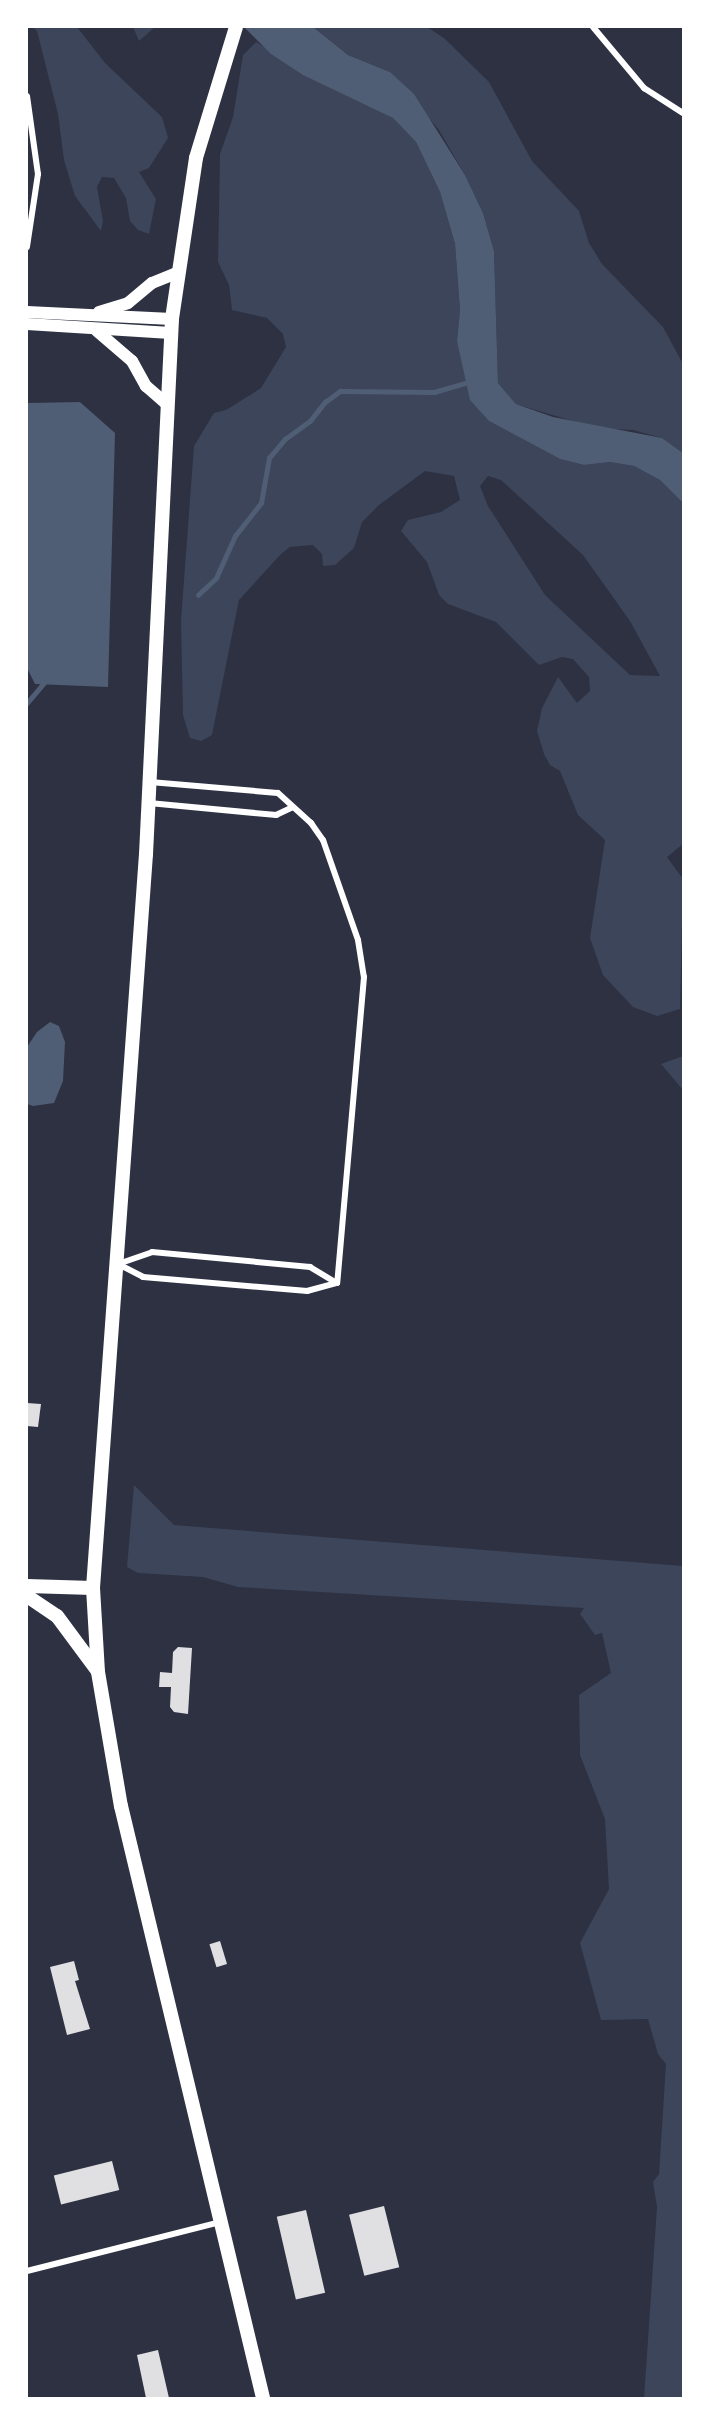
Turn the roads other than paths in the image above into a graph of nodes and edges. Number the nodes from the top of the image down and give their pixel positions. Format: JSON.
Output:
{"nodes":[{"id":1,"x":593,"y":27,"type":"edge"},
{"id":2,"x":233,"y":33,"type":"edge"},
{"id":3,"x":27,"y":96,"type":"edge"},
{"id":4,"x":683,"y":113,"type":"edge"},
{"id":5,"x":27,"y":247,"type":"edge"},
{"id":6,"x":177,"y":273,"type":"junction"},
{"id":7,"x":27,"y":312,"type":"edge"},
{"id":8,"x":90,"y":315,"type":"junction"},
{"id":9,"x":27,"y":324,"type":"edge"},
{"id":10,"x":172,"y":326,"type":"junction"},
{"id":11,"x":96,"y":330,"type":"junction"},
{"id":12,"x":167,"y":404,"type":"junction"},
{"id":13,"x":150,"y":782,"type":"junction"},
{"id":14,"x":149,"y":803,"type":"junction"},
{"id":15,"x":291,"y":808,"type":"junction"},
{"id":16,"x":118,"y":1264,"type":"junction"},
{"id":17,"x":337,"y":1283,"type":"junction"},
{"id":18,"x":27,"y":1586,"type":"edge"},
{"id":19,"x":93,"y":1588,"type":"junction"},
{"id":20,"x":27,"y":1596,"type":"edge"},
{"id":21,"x":98,"y":1672,"type":"junction"},
{"id":22,"x":221,"y":2222,"type":"junction"},
{"id":23,"x":27,"y":2271,"type":"edge"},
{"id":24,"x":263,"y":2398,"type":"edge"}],
"edges":[{"from":1,"to":4,"type":"street"},
{"from":2,"to":6,"type":"main road"},
{"from":3,"to":5,"type":"street"},
{"from":6,"to":8,"type":"main road"},
{"from":6,"to":10,"type":"main road"},
{"from":7,"to":8,"type":"main road"},
{"from":8,"to":10,"type":"main road"},
{"from":9,"to":11,"type":"main road"},
{"from":10,"to":11,"type":"main road"},
{"from":10,"to":12,"type":"main road"},
{"from":11,"to":12,"type":"main road"},
{"from":12,"to":13,"type":"main road"},
{"from":13,"to":14,"type":"main road"},
{"from":13,"to":15,"type":"street"},
{"from":14,"to":15,"type":"street"},
{"from":14,"to":16,"type":"main road"},
{"from":15,"to":17,"type":"street"},
{"from":16,"to":17,"type":"street"},
{"from":16,"to":17,"type":"street"},
{"from":16,"to":19,"type":"main road"},
{"from":18,"to":19,"type":"main road"},
{"from":19,"to":21,"type":"main road"},
{"from":20,"to":21,"type":"main road"},
{"from":21,"to":22,"type":"main road"},
{"from":22,"to":23,"type":"street"},
{"from":22,"to":24,"type":"main road"}]}
